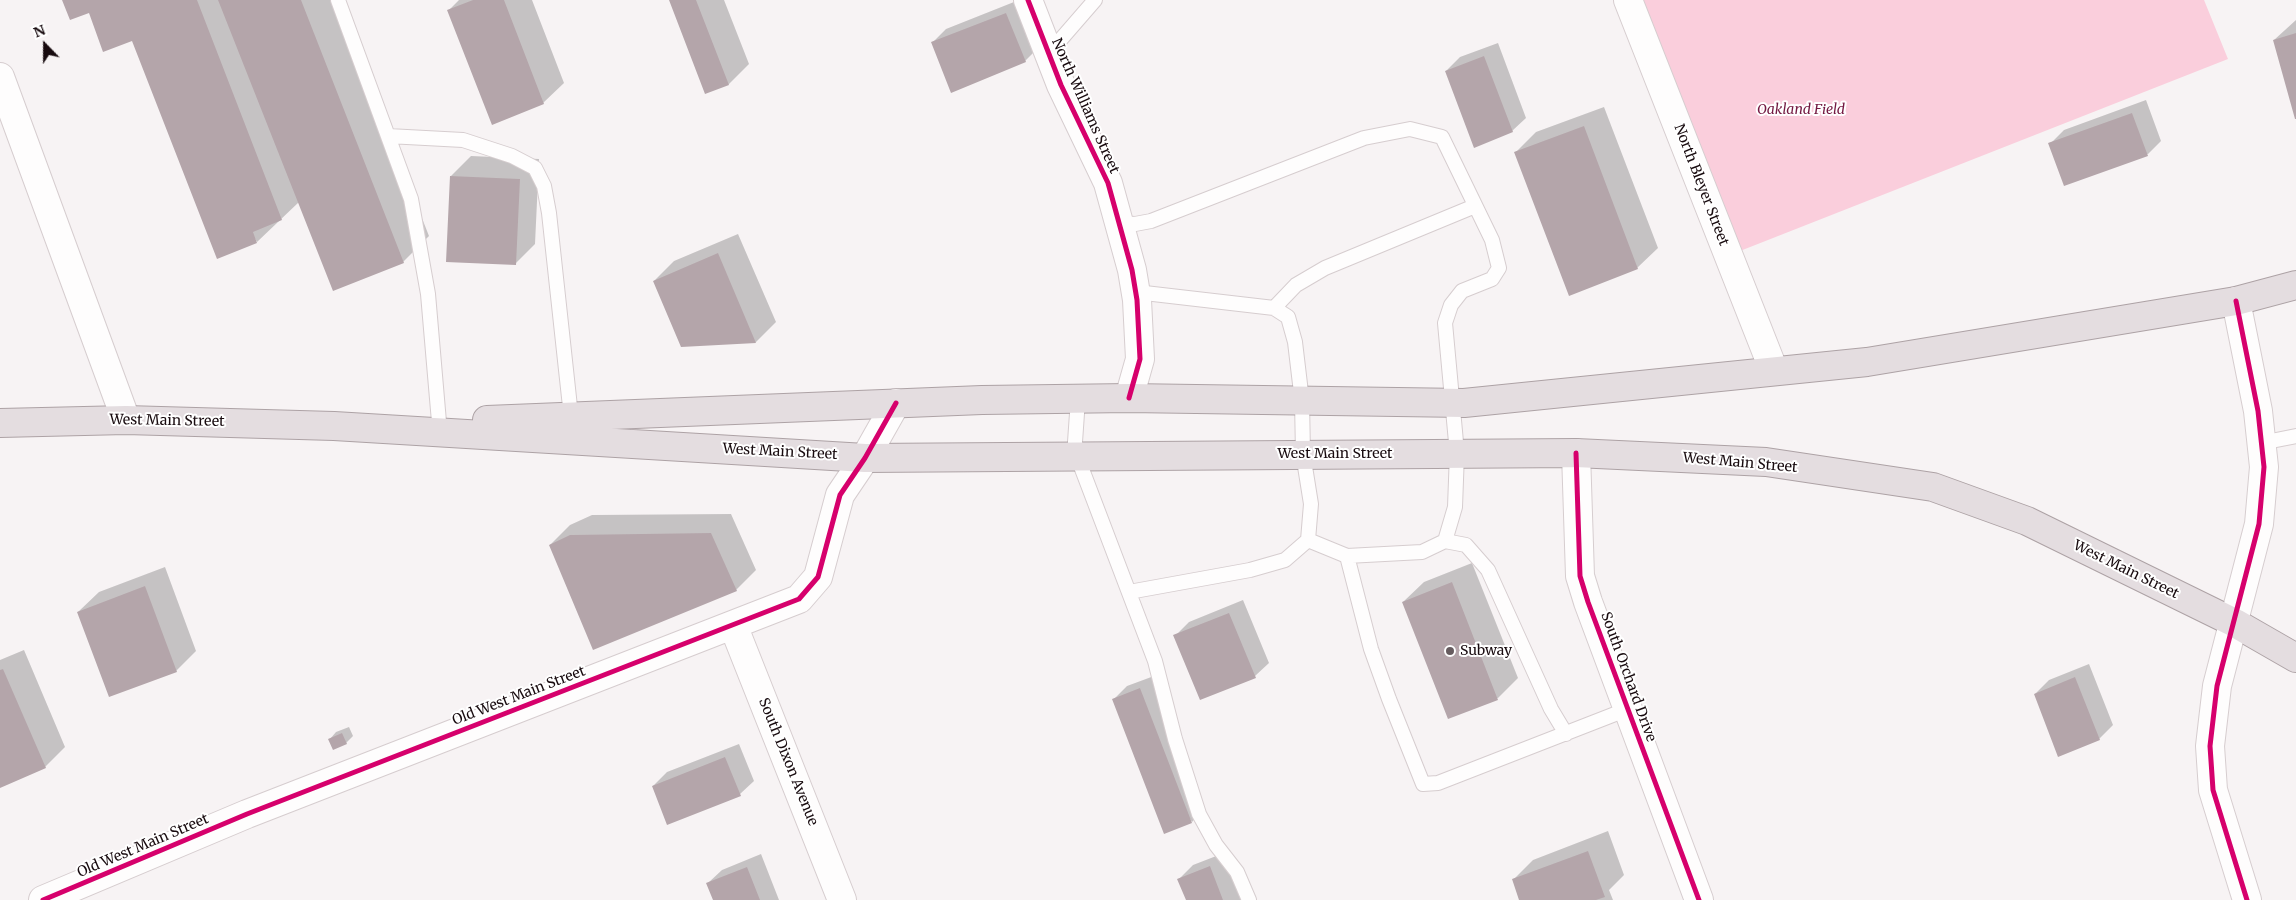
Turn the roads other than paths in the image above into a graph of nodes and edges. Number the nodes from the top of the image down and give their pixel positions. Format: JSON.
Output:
{"nodes":[{"id":1,"x":338,"y":0,"type":"edge"},
{"id":2,"x":1028,"y":0,"type":"edge"},
{"id":3,"x":1095,"y":0,"type":"edge"},
{"id":4,"x":1628,"y":0,"type":"edge"},
{"id":5,"x":1049,"y":53,"type":"junction"},
{"id":6,"x":0,"y":77,"type":"edge"},
{"id":7,"x":388,"y":136,"type":"junction"},
{"id":8,"x":1476,"y":206,"type":"junction"},
{"id":9,"x":1119,"y":223,"type":"junction"},
{"id":10,"x":2296,"y":285,"type":"edge"},
{"id":11,"x":1136,"y":292,"type":"junction"},
{"id":12,"x":2236,"y":301,"type":"junction"},
{"id":13,"x":1274,"y":308,"type":"junction"},
{"id":14,"x":1774,"y":371,"type":"junction"},
{"id":15,"x":1078,"y":398,"type":"junction"},
{"id":16,"x":1129,"y":398,"type":"junction"},
{"id":17,"x":1302,"y":401,"type":"junction"},
{"id":18,"x":896,"y":403,"type":"junction"},
{"id":19,"x":1451,"y":403,"type":"junction"},
{"id":20,"x":571,"y":416,"type":"junction"},
{"id":21,"x":126,"y":420,"type":"junction"},
{"id":22,"x":439,"y":422,"type":"junction"},
{"id":23,"x":0,"y":423,"type":"edge"},
{"id":24,"x":334,"y":426,"type":"junction"},
{"id":25,"x":2296,"y":436,"type":"edge"},
{"id":26,"x":2261,"y":442,"type":"junction"},
{"id":27,"x":1456,"y":453,"type":"junction"},
{"id":28,"x":1576,"y":453,"type":"junction"},
{"id":29,"x":1303,"y":454,"type":"junction"},
{"id":30,"x":1077,"y":456,"type":"junction"},
{"id":31,"x":866,"y":458,"type":"junction"},
{"id":32,"x":1308,"y":540,"type":"junction"},
{"id":33,"x":1445,"y":541,"type":"junction"},
{"id":34,"x":1348,"y":556,"type":"junction"},
{"id":35,"x":1129,"y":592,"type":"junction"},
{"id":36,"x":2235,"y":623,"type":"junction"},
{"id":37,"x":733,"y":625,"type":"junction"},
{"id":38,"x":2296,"y":658,"type":"edge"},
{"id":39,"x":1628,"y":710,"type":"junction"},
{"id":40,"x":1566,"y":734,"type":"junction"},
{"id":41,"x":43,"y":900,"type":"edge"},
{"id":42,"x":842,"y":900,"type":"edge"},
{"id":43,"x":1249,"y":900,"type":"edge"},
{"id":44,"x":1699,"y":900,"type":"edge"},
{"id":45,"x":2247,"y":900,"type":"edge"}],
"edges":[{"from":1,"to":7,"type":"lane"},
{"from":2,"to":5,"type":"street","name":"North Williams Street"},
{"from":3,"to":5,"type":"lane"},
{"from":4,"to":14,"type":"street","name":"North Bleyer Street"},
{"from":5,"to":9,"type":"street","name":"North Williams Street"},
{"from":6,"to":21,"type":"street"},
{"from":7,"to":20,"type":"lane"},
{"from":7,"to":22,"type":"lane"},
{"from":8,"to":9,"type":"lane"},
{"from":8,"to":13,"type":"lane"},
{"from":8,"to":19,"type":"lane"},
{"from":9,"to":11,"type":"street","name":"North Williams Street"},
{"from":10,"to":12,"type":"highway","name":"West Main Street"},
{"from":11,"to":13,"type":"lane"},
{"from":11,"to":16,"type":"street","name":"North Williams Street"},
{"from":12,"to":14,"type":"highway","name":"West Main Street"},
{"from":12,"to":26,"type":"street"},
{"from":13,"to":17,"type":"lane"},
{"from":14,"to":19,"type":"highway","name":"West Main Street"},
{"from":15,"to":16,"type":"highway","name":"West Main Street"},
{"from":15,"to":18,"type":"highway","name":"West Main Street"},
{"from":15,"to":30,"type":"lane"},
{"from":16,"to":17,"type":"highway","name":"West Main Street"},
{"from":17,"to":19,"type":"highway","name":"West Main Street"},
{"from":17,"to":29,"type":"lane"},
{"from":18,"to":20,"type":"highway","name":"West Main Street"},
{"from":18,"to":31,"type":"street","name":"Old West Main Street"},
{"from":19,"to":27,"type":"lane"},
{"from":20,"to":22,"type":"highway","name":"West Main Street"},
{"from":21,"to":23,"type":"highway","name":"West Main Street"},
{"from":21,"to":24,"type":"highway","name":"West Main Street"},
{"from":22,"to":24,"type":"highway","name":"West Main Street"},
{"from":24,"to":31,"type":"highway","name":"West Main Street"},
{"from":25,"to":26,"type":"lane"},
{"from":26,"to":36,"type":"street"},
{"from":27,"to":28,"type":"highway","name":"West Main Street"},
{"from":27,"to":29,"type":"highway","name":"West Main Street"},
{"from":27,"to":33,"type":"lane"},
{"from":28,"to":36,"type":"highway","name":"West Main Street"},
{"from":28,"to":39,"type":"street","name":"South Orchard Drive"},
{"from":29,"to":30,"type":"highway","name":"West Main Street"},
{"from":29,"to":32,"type":"lane"},
{"from":30,"to":31,"type":"highway","name":"West Main Street"},
{"from":30,"to":35,"type":"lane"},
{"from":31,"to":37,"type":"street","name":"Old West Main Street"},
{"from":32,"to":34,"type":"lane"},
{"from":32,"to":35,"type":"lane"},
{"from":33,"to":34,"type":"lane"},
{"from":33,"to":40,"type":"lane"},
{"from":34,"to":40,"type":"lane"},
{"from":35,"to":43,"type":"lane"},
{"from":36,"to":38,"type":"highway","name":"West Main Street"},
{"from":36,"to":45,"type":"street"},
{"from":37,"to":41,"type":"street","name":"Old West Main Street"},
{"from":37,"to":42,"type":"street","name":"South Dixon Avenue"},
{"from":39,"to":40,"type":"lane"},
{"from":39,"to":44,"type":"street","name":"South Orchard Drive"}]}
